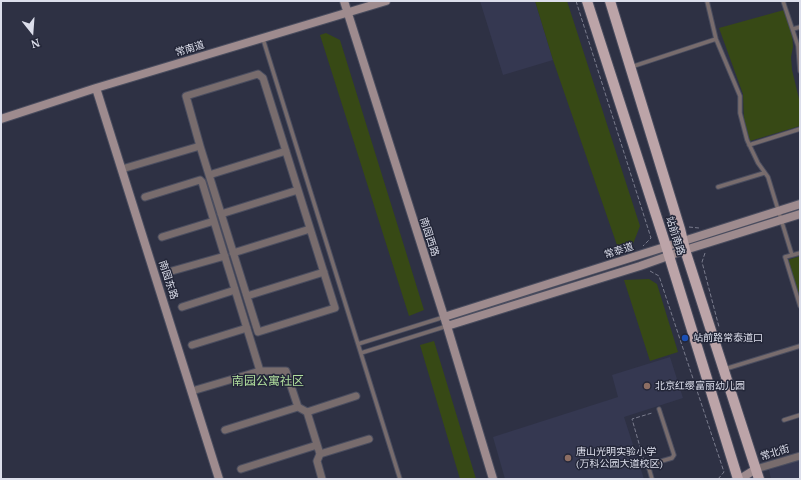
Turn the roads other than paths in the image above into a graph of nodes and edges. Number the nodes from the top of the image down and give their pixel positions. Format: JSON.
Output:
{"nodes":[{"id":1,"x":344,"y":1,"type":"edge"},
{"id":2,"x":386,"y":1,"type":"edge"},
{"id":3,"x":587,"y":1,"type":"edge"},
{"id":4,"x":610,"y":1,"type":"edge"},
{"id":5,"x":707,"y":1,"type":"edge"},
{"id":6,"x":783,"y":1,"type":"edge"},
{"id":7,"x":347,"y":12,"type":"junction"},
{"id":8,"x":800,"y":27,"type":"edge"},
{"id":9,"x":793,"y":29,"type":"junction"},
{"id":10,"x":263,"y":38,"type":"junction"},
{"id":11,"x":716,"y":39,"type":"junction"},
{"id":12,"x":630,"y":67,"type":"junction"},
{"id":13,"x":800,"y":71,"type":"edge"},
{"id":14,"x":96,"y":88,"type":"junction"},
{"id":15,"x":1,"y":118,"type":"edge"},
{"id":16,"x":800,"y":129,"type":"edge"},
{"id":17,"x":749,"y":145,"type":"junction"},
{"id":18,"x":200,"y":146,"type":"junction"},
{"id":19,"x":286,"y":151,"type":"junction"},
{"id":20,"x":122,"y":169,"type":"junction"},
{"id":21,"x":764,"y":173,"type":"junction"},
{"id":22,"x":209,"y":175,"type":"junction"},
{"id":23,"x":718,"y":187,"type":"dead end"},
{"id":24,"x":298,"y":190,"type":"junction"},
{"id":25,"x":145,"y":197,"type":"dead end"},
{"id":26,"x":800,"y":204,"type":"edge"},
{"id":27,"x":779,"y":211,"type":"junction"},
{"id":28,"x":221,"y":214,"type":"junction"},
{"id":29,"x":800,"y":214,"type":"edge"},
{"id":30,"x":781,"y":219,"type":"junction"},
{"id":31,"x":214,"y":221,"type":"junction"},
{"id":32,"x":310,"y":229,"type":"junction"},
{"id":33,"x":162,"y":237,"type":"dead end"},
{"id":34,"x":684,"y":245,"type":"junction"},
{"id":35,"x":667,"y":251,"type":"junction"},
{"id":36,"x":233,"y":253,"type":"junction"},
{"id":37,"x":800,"y":253,"type":"edge"},
{"id":38,"x":792,"y":255,"type":"junction"},
{"id":39,"x":225,"y":256,"type":"junction"},
{"id":40,"x":172,"y":271,"type":"dead end"},
{"id":41,"x":324,"y":272,"type":"junction"},
{"id":42,"x":236,"y":290,"type":"junction"},
{"id":43,"x":247,"y":296,"type":"junction"},
{"id":44,"x":800,"y":306,"type":"edge"},
{"id":45,"x":182,"y":307,"type":"dead end"},
{"id":46,"x":444,"y":317,"type":"junction"},
{"id":47,"x":447,"y":326,"type":"junction"},
{"id":48,"x":247,"y":328,"type":"junction"},
{"id":49,"x":358,"y":344,"type":"junction"},
{"id":50,"x":192,"y":345,"type":"dead end"},
{"id":51,"x":800,"y":346,"type":"edge"},
{"id":52,"x":361,"y":353,"type":"junction"},
{"id":53,"x":724,"y":369,"type":"junction"},
{"id":54,"x":260,"y":371,"type":"junction"},
{"id":55,"x":192,"y":391,"type":"junction"},
{"id":56,"x":356,"y":396,"type":"dead end"},
{"id":57,"x":298,"y":407,"type":"junction"},
{"id":58,"x":659,"y":409,"type":"dead end"},
{"id":59,"x":307,"y":412,"type":"junction"},
{"id":60,"x":800,"y":415,"type":"edge"},
{"id":61,"x":784,"y":420,"type":"dead end"},
{"id":62,"x":226,"y":430,"type":"dead end"},
{"id":63,"x":369,"y":440,"type":"dead end"},
{"id":64,"x":317,"y":445,"type":"junction"},
{"id":65,"x":320,"y":454,"type":"junction"},
{"id":66,"x":800,"y":456,"type":"edge"},
{"id":67,"x":241,"y":470,"type":"dead end"},
{"id":68,"x":757,"y":474,"type":"edge"},
{"id":69,"x":219,"y":479,"type":"edge"},
{"id":70,"x":322,"y":479,"type":"edge"},
{"id":71,"x":400,"y":479,"type":"edge"},
{"id":72,"x":493,"y":479,"type":"edge"},
{"id":73,"x":652,"y":479,"type":"edge"},
{"id":74,"x":739,"y":479,"type":"edge"}],
"edges":[{"from":1,"to":7,"type":"street","name":"南园西路"},
{"from":2,"to":7,"type":"street","name":"常南道"},
{"from":3,"to":35,"type":"main road","name":"站前南路"},
{"from":4,"to":12,"type":"main road","name":"站前南路"},
{"from":5,"to":11,"type":"lane"},
{"from":6,"to":9,"type":"lane"},
{"from":7,"to":10,"type":"street","name":"常南道"},
{"from":7,"to":46,"type":"street","name":"南园西路"},
{"from":8,"to":9,"type":"lane"},
{"from":9,"to":13,"type":"lane"},
{"from":10,"to":14,"type":"street","name":"常南道"},
{"from":10,"to":49,"type":"lane"},
{"from":11,"to":12,"type":"lane"},
{"from":11,"to":17,"type":"lane"},
{"from":12,"to":34,"type":"main road","name":"站前南路"},
{"from":14,"to":15,"type":"street","name":"常南道"},
{"from":14,"to":20,"type":"street","name":"南园东路"},
{"from":16,"to":17,"type":"lane"},
{"from":17,"to":21,"type":"lane"},
{"from":18,"to":19,"type":"street"},
{"from":18,"to":20,"type":"street"},
{"from":18,"to":22,"type":"street"},
{"from":19,"to":22,"type":"street"},
{"from":19,"to":24,"type":"street"},
{"from":20,"to":55,"type":"street","name":"南园东路"},
{"from":21,"to":23,"type":"lane"},
{"from":21,"to":27,"type":"lane"},
{"from":22,"to":28,"type":"street"},
{"from":24,"to":28,"type":"street"},
{"from":24,"to":32,"type":"street"},
{"from":25,"to":31,"type":"street"},
{"from":26,"to":27,"type":"street","name":"常泰道"},
{"from":27,"to":30,"type":"lane"},
{"from":27,"to":34,"type":"street","name":"常泰道"},
{"from":28,"to":36,"type":"street"},
{"from":29,"to":30,"type":"street","name":"常泰道"},
{"from":30,"to":34,"type":"street","name":"常泰道"},
{"from":30,"to":38,"type":"lane"},
{"from":31,"to":33,"type":"street"},
{"from":31,"to":39,"type":"street"},
{"from":32,"to":36,"type":"street"},
{"from":32,"to":41,"type":"street"},
{"from":34,"to":35,"type":"street","name":"常泰道"},
{"from":34,"to":53,"type":"main road","name":"站前南路"},
{"from":35,"to":46,"type":"street","name":"常泰道"},
{"from":35,"to":47,"type":"street","name":"常泰道"},
{"from":35,"to":74,"type":"main road","name":"站前南路"},
{"from":36,"to":43,"type":"street"},
{"from":37,"to":38,"type":"lane"},
{"from":38,"to":44,"type":"lane"},
{"from":39,"to":40,"type":"street"},
{"from":39,"to":42,"type":"street"},
{"from":41,"to":43,"type":"street"},
{"from":41,"to":43,"type":"street"},
{"from":42,"to":45,"type":"street"},
{"from":42,"to":48,"type":"street"},
{"from":46,"to":47,"type":"street","name":"南园西路"},
{"from":46,"to":49,"type":"lane"},
{"from":47,"to":52,"type":"lane"},
{"from":47,"to":72,"type":"street","name":"南园西路"},
{"from":48,"to":50,"type":"street"},
{"from":48,"to":54,"type":"street"},
{"from":49,"to":52,"type":"lane"},
{"from":51,"to":53,"type":"lane"},
{"from":52,"to":71,"type":"lane"},
{"from":53,"to":68,"type":"main road","name":"站前南路"},
{"from":54,"to":55,"type":"street"},
{"from":54,"to":57,"type":"street"},
{"from":55,"to":69,"type":"street","name":"南园东路"},
{"from":56,"to":59,"type":"street"},
{"from":57,"to":59,"type":"street"},
{"from":57,"to":62,"type":"street"},
{"from":58,"to":73,"type":"lane"},
{"from":59,"to":64,"type":"street"},
{"from":60,"to":61,"type":"lane"},
{"from":63,"to":65,"type":"street"},
{"from":64,"to":65,"type":"street"},
{"from":64,"to":67,"type":"street"},
{"from":65,"to":70,"type":"street"},
{"from":66,"to":68,"type":"street","name":"常北街"},
{"from":68,"to":74,"type":"street"}]}
